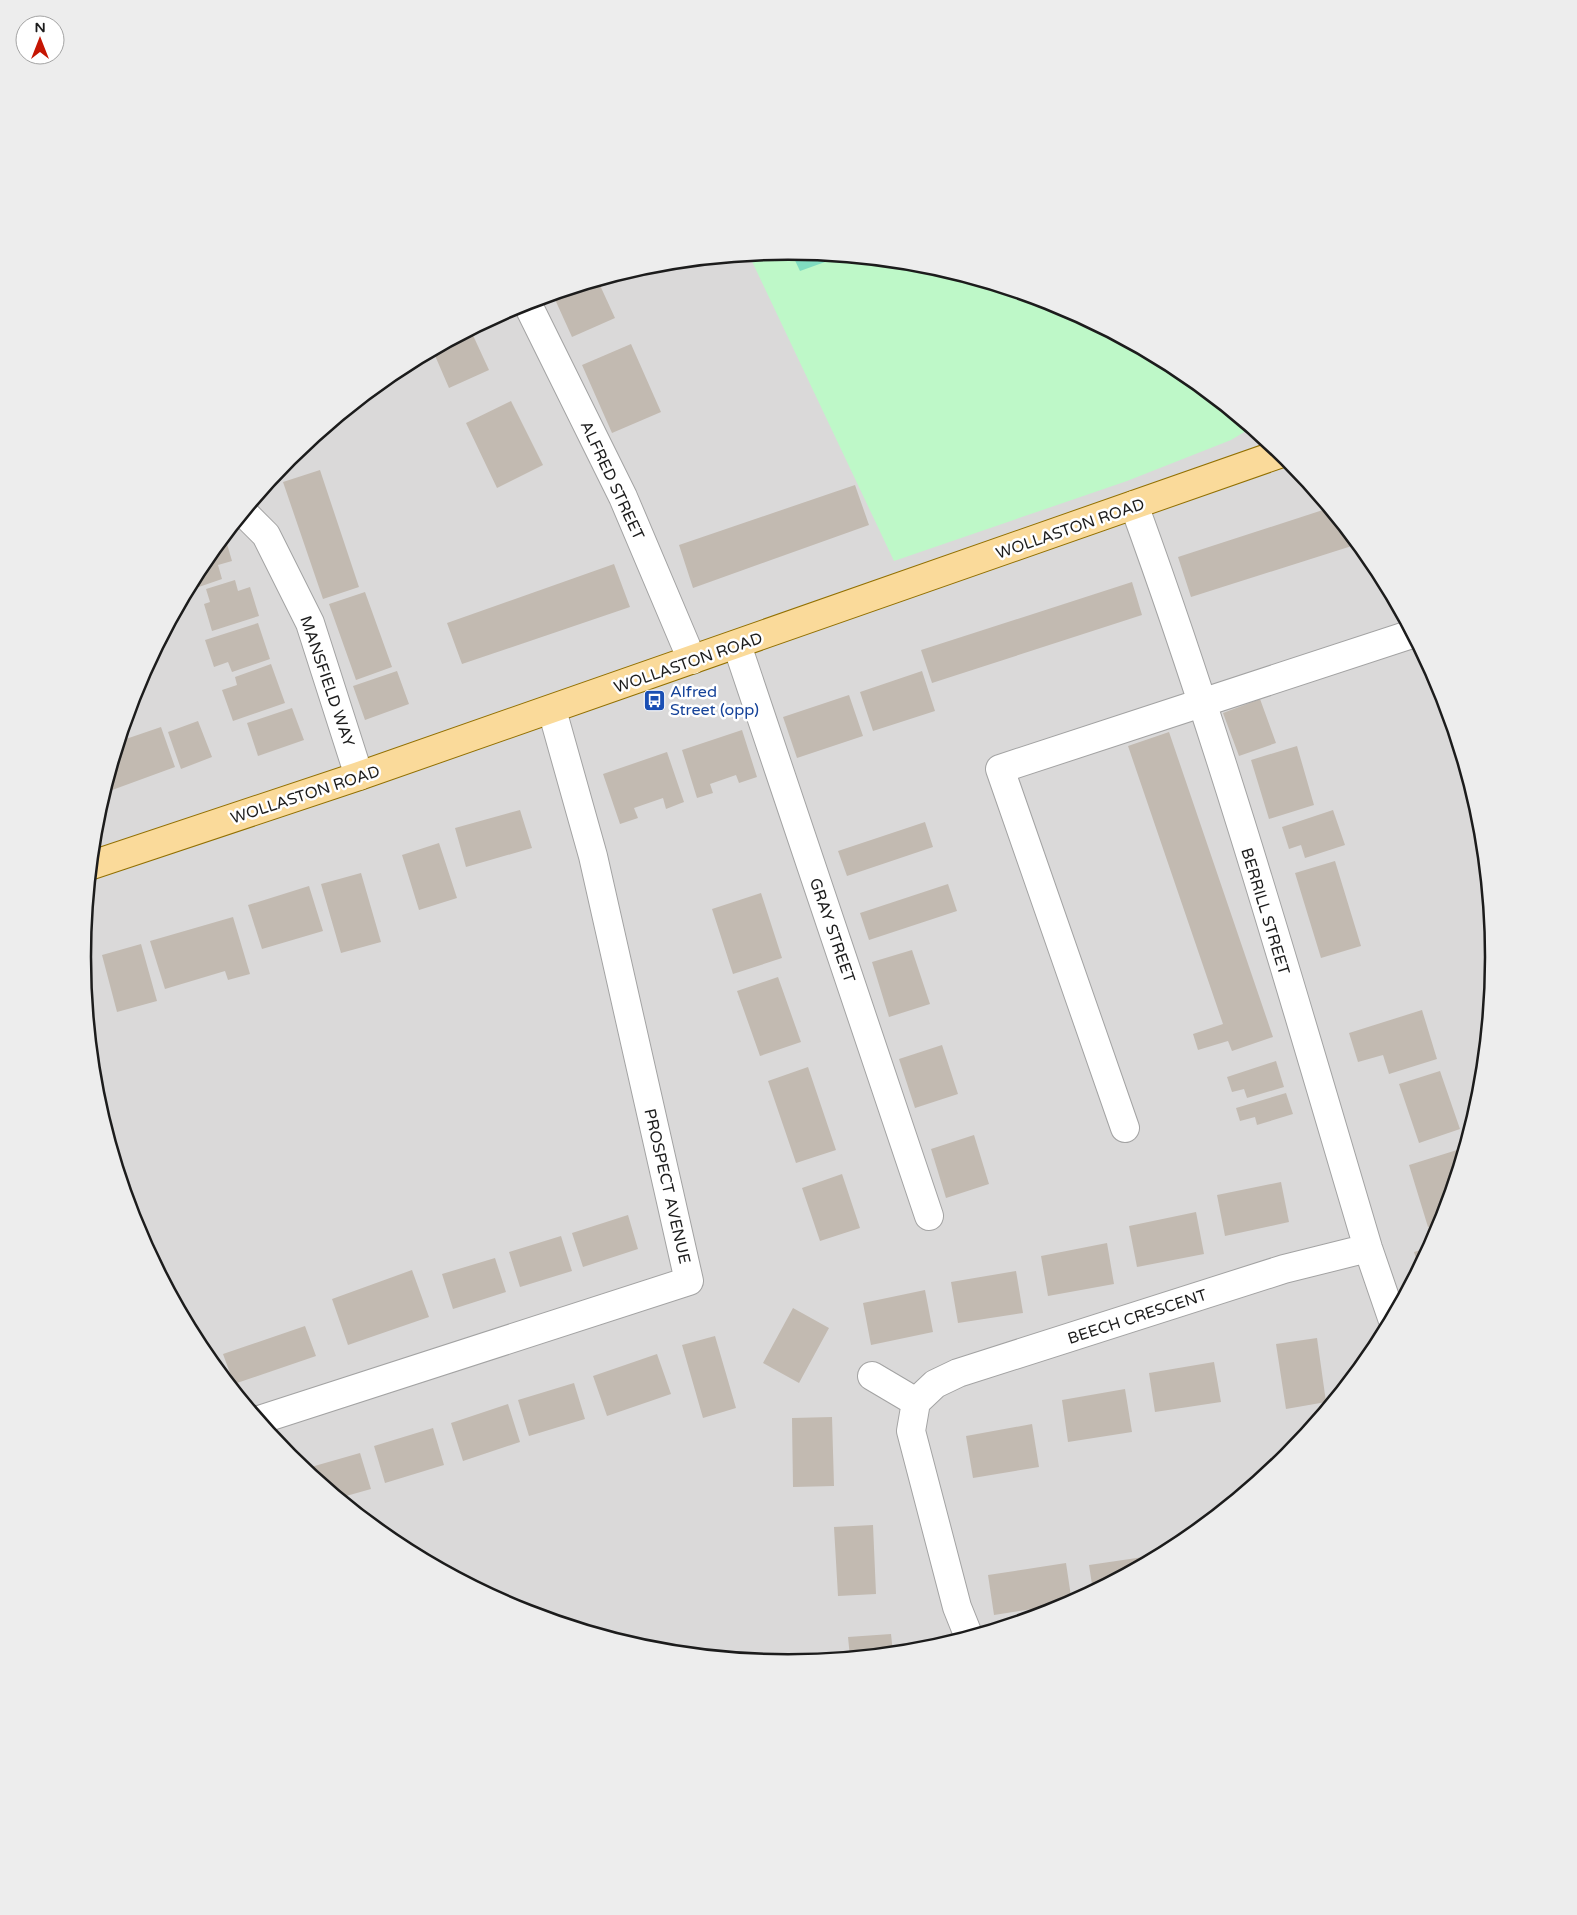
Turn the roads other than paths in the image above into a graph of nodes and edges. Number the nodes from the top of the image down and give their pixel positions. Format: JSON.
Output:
{"nodes":[{"id":1,"x":530,"y":310,"type":"edge"},
{"id":2,"x":1273,"y":456,"type":"edge"},
{"id":3,"x":1134,"y":506,"type":"junction"},
{"id":4,"x":248,"y":517,"type":"edge"},
{"id":5,"x":1407,"y":636,"type":"edge"},
{"id":6,"x":738,"y":645,"type":"junction"},
{"id":7,"x":692,"y":660,"type":"junction"},
{"id":8,"x":1202,"y":703,"type":"junction"},
{"id":9,"x":552,"y":710,"type":"junction"},
{"id":10,"x":359,"y":776,"type":"junction"},
{"id":11,"x":98,"y":863,"type":"edge"},
{"id":12,"x":1125,"y":1128,"type":"dead end"},
{"id":13,"x":929,"y":1216,"type":"dead end"},
{"id":14,"x":1368,"y":1248,"type":"junction"},
{"id":15,"x":1389,"y":1310,"type":"edge"},
{"id":16,"x":872,"y":1376,"type":"dead end"},
{"id":17,"x":916,"y":1402,"type":"junction"},
{"id":18,"x":265,"y":1418,"type":"edge"},
{"id":19,"x":967,"y":1632,"type":"edge"}],
"edges":[{"from":1,"to":7,"type":"street","name":"ALFRED STREET"},
{"from":2,"to":3,"type":"main road","name":"WOLLASTON ROAD"},
{"from":3,"to":6,"type":"main road","name":"WOLLASTON ROAD"},
{"from":3,"to":8,"type":"street","name":"BERRILL STREET"},
{"from":4,"to":10,"type":"street","name":"MANSFIELD WAY"},
{"from":5,"to":8,"type":"street"},
{"from":6,"to":7,"type":"main road","name":"WOLLASTON ROAD"},
{"from":6,"to":13,"type":"street","name":"GRAY STREET"},
{"from":7,"to":9,"type":"main road","name":"WOLLASTON ROAD"},
{"from":8,"to":12,"type":"street"},
{"from":8,"to":14,"type":"street","name":"BERRILL STREET"},
{"from":9,"to":10,"type":"main road","name":"WOLLASTON ROAD"},
{"from":9,"to":18,"type":"street","name":"PROSPECT AVENUE"},
{"from":10,"to":11,"type":"main road","name":"WOLLASTON ROAD"},
{"from":14,"to":15,"type":"street","name":"BERRILL STREET"},
{"from":14,"to":17,"type":"street","name":"BEECH CRESCENT"},
{"from":16,"to":17,"type":"street"},
{"from":17,"to":19,"type":"street"}]}
